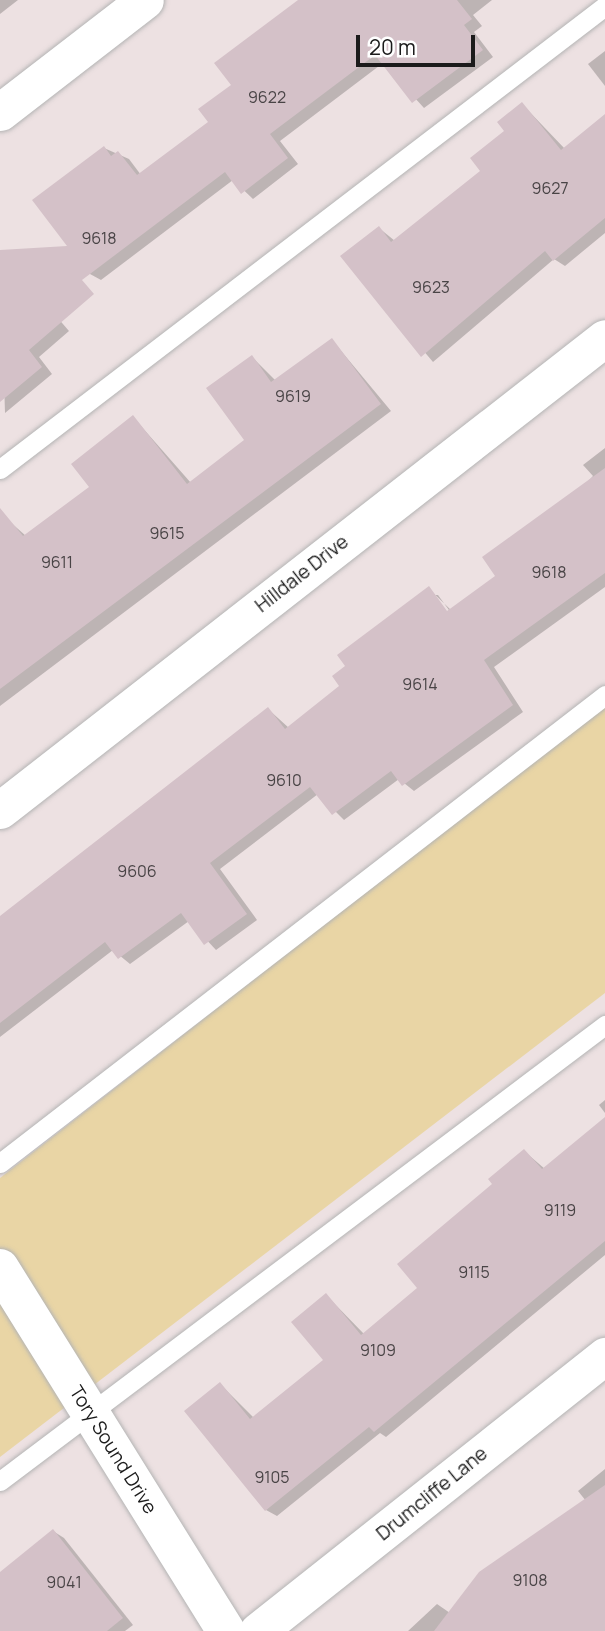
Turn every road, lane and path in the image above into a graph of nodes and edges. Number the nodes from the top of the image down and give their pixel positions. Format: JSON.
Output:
{"nodes":[{"id":1,"x":145,"y":0,"type":"edge"},
{"id":2,"x":605,"y":6,"type":"edge"},
{"id":3,"x":0,"y":112,"type":"edge"},
{"id":4,"x":605,"y":338,"type":"edge"},
{"id":5,"x":0,"y":469,"type":"edge"},
{"id":6,"x":605,"y":695,"type":"edge"},
{"id":7,"x":0,"y":810,"type":"edge"},
{"id":8,"x":605,"y":1025,"type":"edge"},
{"id":9,"x":0,"y":1163,"type":"edge"},
{"id":10,"x":0,"y":1268,"type":"edge"},
{"id":11,"x":605,"y":1356,"type":"edge"},
{"id":12,"x":91,"y":1413,"type":"junction"},
{"id":13,"x":0,"y":1481,"type":"edge"},
{"id":14,"x":226,"y":1631,"type":"edge"},
{"id":15,"x":258,"y":1631,"type":"edge"}],
"edges":[{"from":1,"to":3,"type":"street"},
{"from":2,"to":5,"type":"lane"},
{"from":4,"to":7,"type":"street","name":"Hilldale Drive"},
{"from":6,"to":9,"type":"lane"},
{"from":8,"to":12,"type":"lane"},
{"from":10,"to":12,"type":"street","name":"Tory Sound Drive"},
{"from":11,"to":15,"type":"street","name":"Drumcliffe Lane"},
{"from":12,"to":13,"type":"lane"},
{"from":12,"to":14,"type":"street","name":"Tory Sound Drive"}]}
